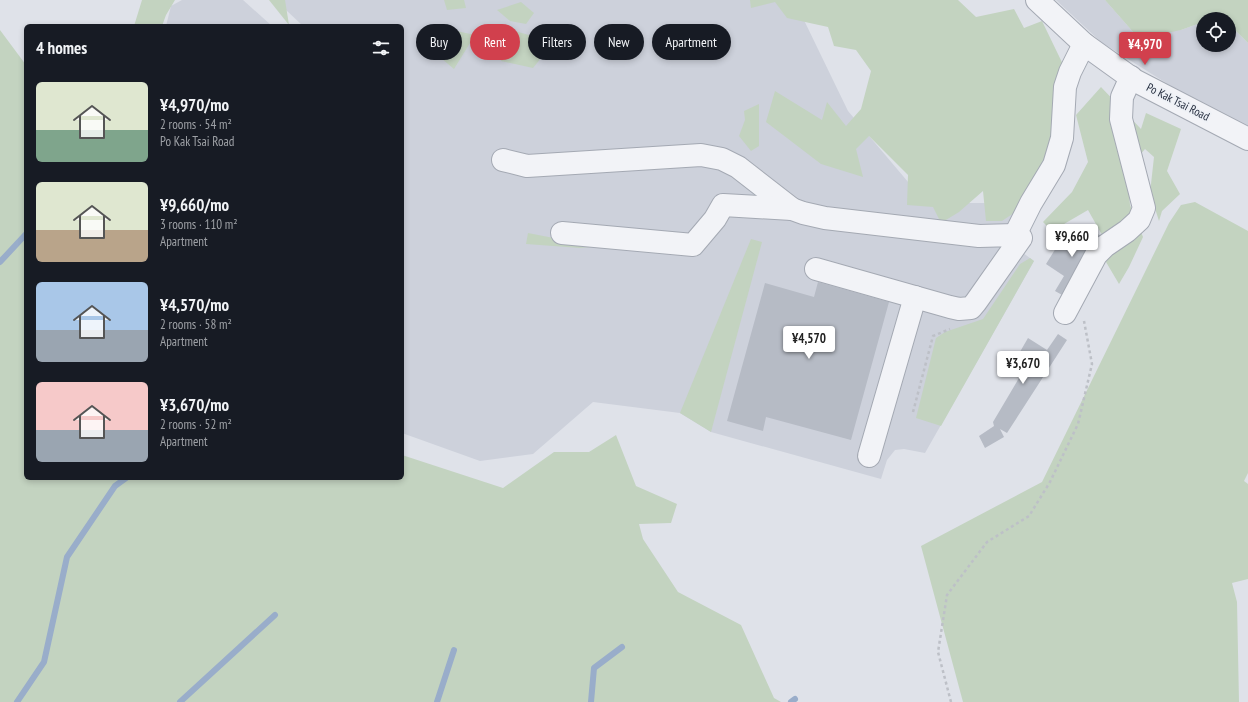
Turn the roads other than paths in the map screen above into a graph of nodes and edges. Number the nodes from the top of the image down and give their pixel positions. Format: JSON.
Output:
{"nodes":[{"id":1,"x":1037,"y":0,"type":"edge"},
{"id":2,"x":1084,"y":44,"type":"junction"},
{"id":3,"x":1131,"y":77,"type":"junction"},
{"id":4,"x":1248,"y":139,"type":"edge"},
{"id":5,"x":502,"y":160,"type":"dead end"},
{"id":6,"x":792,"y":209,"type":"junction"},
{"id":7,"x":562,"y":233,"type":"dead end"},
{"id":8,"x":1015,"y":235,"type":"junction"},
{"id":9,"x":816,"y":269,"type":"dead end"},
{"id":10,"x":915,"y":297,"type":"junction"},
{"id":11,"x":1069,"y":306,"type":"road end"},
{"id":12,"x":869,"y":456,"type":"dead end"}],
"edges":[{"from":1,"to":2,"type":"street","name":"Po Kak Tsai Road"},
{"from":2,"to":3,"type":"street","name":"Po Kak Tsai Road"},
{"from":2,"to":8,"type":"street"},
{"from":3,"to":4,"type":"street","name":"Po Kak Tsai Road"},
{"from":3,"to":11,"type":"street"},
{"from":5,"to":6,"type":"street"},
{"from":6,"to":7,"type":"street"},
{"from":6,"to":8,"type":"street"},
{"from":8,"to":10,"type":"street"},
{"from":9,"to":10,"type":"street"},
{"from":10,"to":12,"type":"street"}]}
